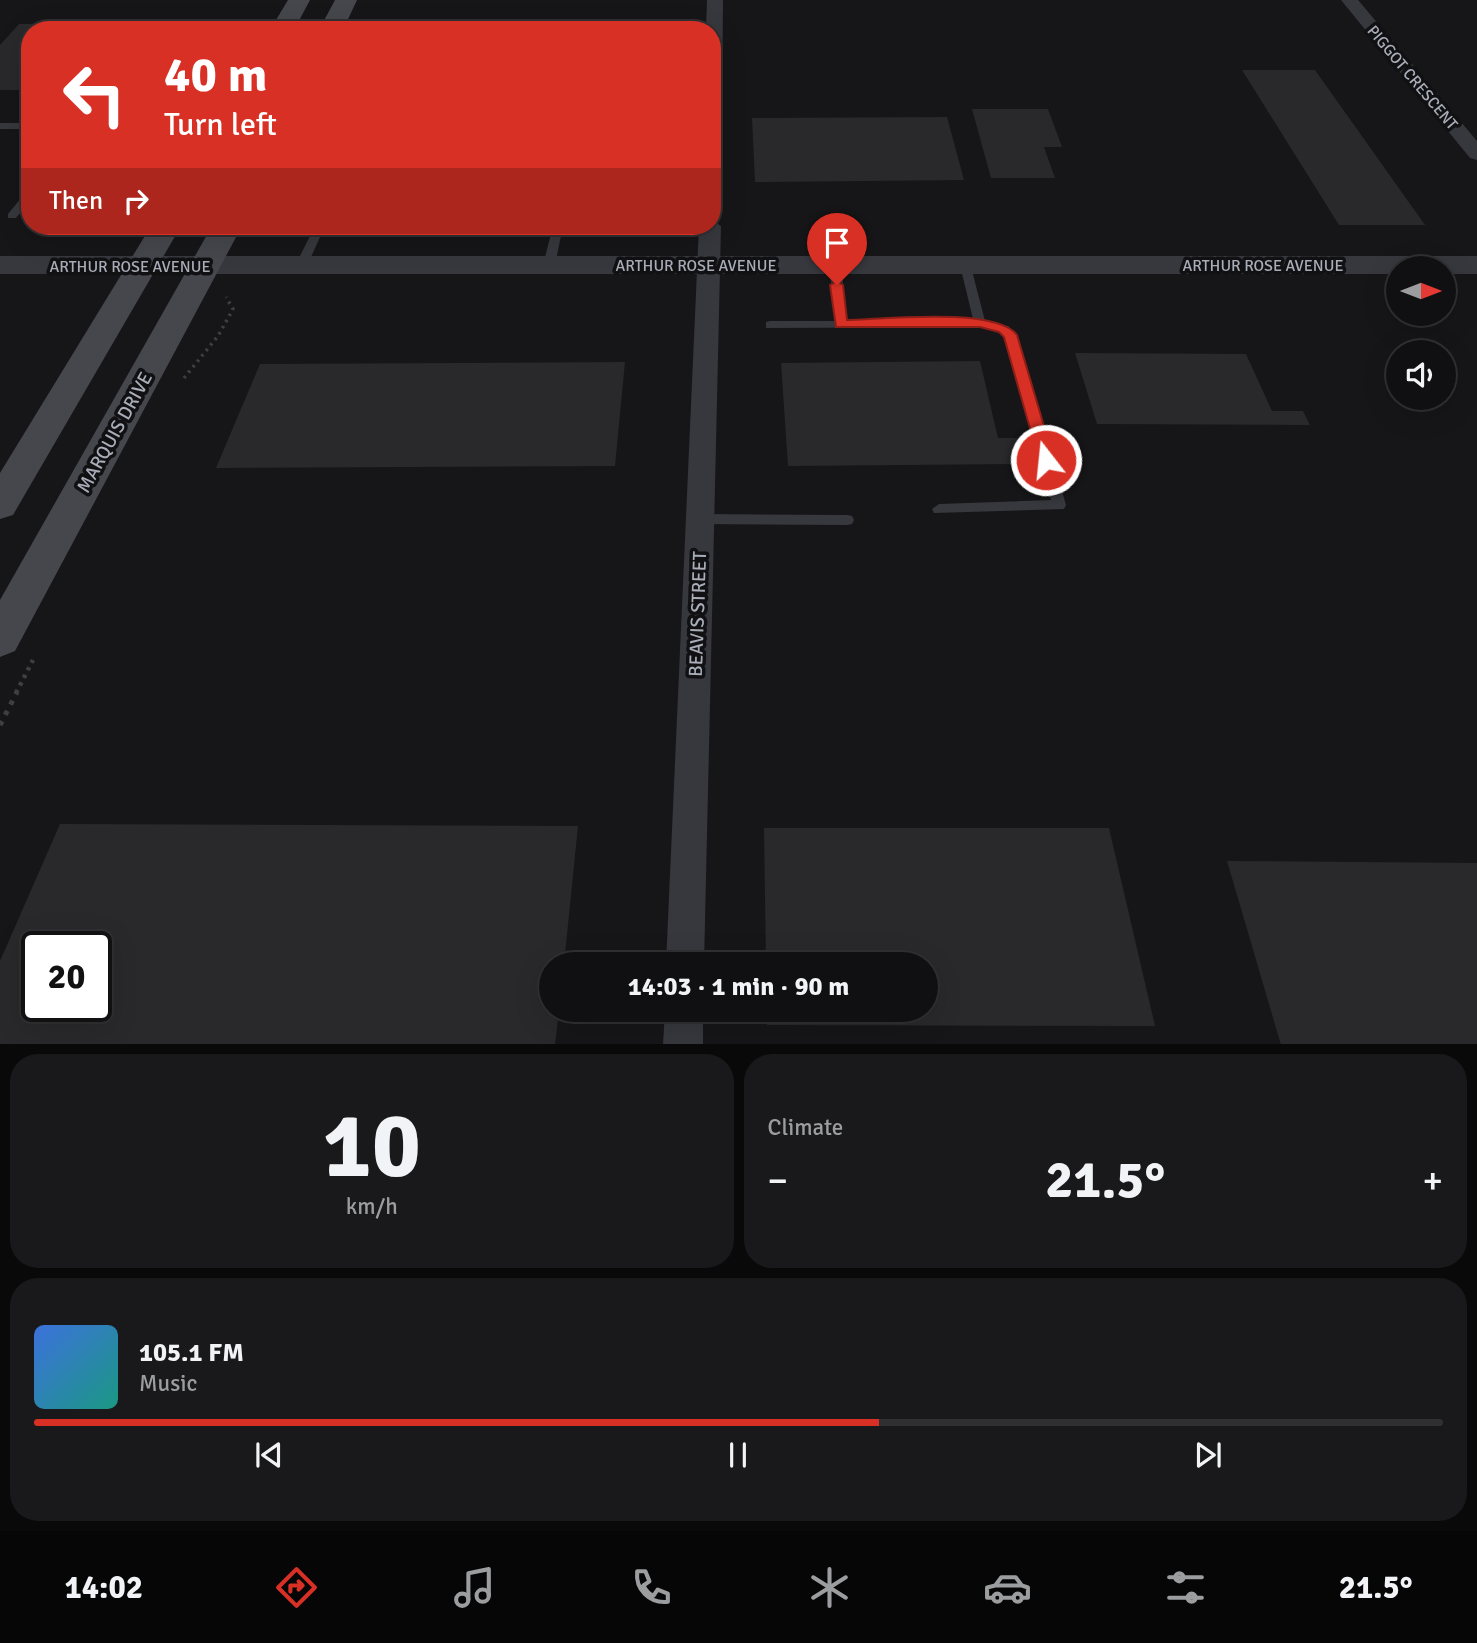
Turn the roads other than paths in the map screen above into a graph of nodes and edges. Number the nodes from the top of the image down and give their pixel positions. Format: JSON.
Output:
{"nodes":[{"id":1,"x":299,"y":0,"type":"edge"},
{"id":2,"x":346,"y":0,"type":"edge"},
{"id":3,"x":715,"y":0,"type":"edge"},
{"id":4,"x":1349,"y":0,"type":"edge"},
{"id":5,"x":287,"y":21,"type":"edge"},
{"id":6,"x":336,"y":21,"type":"edge"},
{"id":7,"x":715,"y":21,"type":"edge"},
{"id":8,"x":0,"y":126,"type":"edge"},
{"id":9,"x":21,"y":126,"type":"edge"},
{"id":10,"x":1477,"y":154,"type":"edge"},
{"id":11,"x":21,"y":205,"type":"edge"},
{"id":12,"x":12,"y":216,"type":"dead end"},
{"id":13,"x":161,"y":235,"type":"edge"},
{"id":14,"x":222,"y":235,"type":"edge"},
{"id":15,"x":316,"y":235,"type":"edge"},
{"id":16,"x":556,"y":235,"type":"edge"},
{"id":17,"x":710,"y":235,"type":"edge"},
{"id":18,"x":0,"y":265,"type":"edge"},
{"id":19,"x":549,"y":265,"type":"junction"},
{"id":20,"x":709,"y":265,"type":"junction"},
{"id":21,"x":835,"y":265,"type":"junction"},
{"id":22,"x":966,"y":265,"type":"junction"},
{"id":23,"x":1477,"y":265,"type":"edge"},
{"id":24,"x":142,"y":266,"type":"junction"},
{"id":25,"x":205,"y":266,"type":"junction"},
{"id":26,"x":301,"y":266,"type":"junction"},
{"id":27,"x":980,"y":323,"type":"junction"},
{"id":28,"x":770,"y":324,"type":"dead end"},
{"id":29,"x":841,"y":324,"type":"junction"},
{"id":30,"x":0,"y":505,"type":"edge"},
{"id":31,"x":939,"y":509,"type":"dead end"},
{"id":32,"x":700,"y":519,"type":"junction"},
{"id":33,"x":848,"y":520,"type":"dead end"},
{"id":34,"x":0,"y":639,"type":"edge"},
{"id":35,"x":685,"y":952,"type":"edge"},
{"id":36,"x":684,"y":1022,"type":"edge"},
{"id":37,"x":683,"y":1044,"type":"edge"}],
"edges":[{"from":1,"to":5,"type":"main road"},
{"from":2,"to":6,"type":"main road"},
{"from":3,"to":7,"type":"street"},
{"from":4,"to":10,"type":"street","name":"PIGGOT CRESCENT"},
{"from":8,"to":9,"type":"lane"},
{"from":11,"to":12,"type":"lane"},
{"from":13,"to":24,"type":"main road"},
{"from":14,"to":25,"type":"main road","name":"MARQUIS DRIVE"},
{"from":15,"to":26,"type":"lane"},
{"from":16,"to":19,"type":"lane"},
{"from":17,"to":20,"type":"street"},
{"from":18,"to":24,"type":"street","name":"ARTHUR ROSE AVENUE"},
{"from":19,"to":20,"type":"street","name":"ARTHUR ROSE AVENUE"},
{"from":19,"to":26,"type":"street","name":"ARTHUR ROSE AVENUE"},
{"from":20,"to":21,"type":"street","name":"ARTHUR ROSE AVENUE"},
{"from":20,"to":32,"type":"street","name":"BEAVIS STREET"},
{"from":21,"to":22,"type":"street","name":"ARTHUR ROSE AVENUE"},
{"from":21,"to":29,"type":"lane"},
{"from":22,"to":23,"type":"street","name":"ARTHUR ROSE AVENUE"},
{"from":22,"to":27,"type":"lane"},
{"from":24,"to":25,"type":"street","name":"ARTHUR ROSE AVENUE"},
{"from":24,"to":30,"type":"main road"},
{"from":25,"to":26,"type":"street","name":"ARTHUR ROSE AVENUE"},
{"from":25,"to":34,"type":"main road","name":"MARQUIS DRIVE"},
{"from":27,"to":29,"type":"lane"},
{"from":27,"to":31,"type":"lane"},
{"from":28,"to":29,"type":"lane"},
{"from":32,"to":33,"type":"lane"},
{"from":32,"to":35,"type":"street","name":"BEAVIS STREET"},
{"from":36,"to":37,"type":"street"}]}
